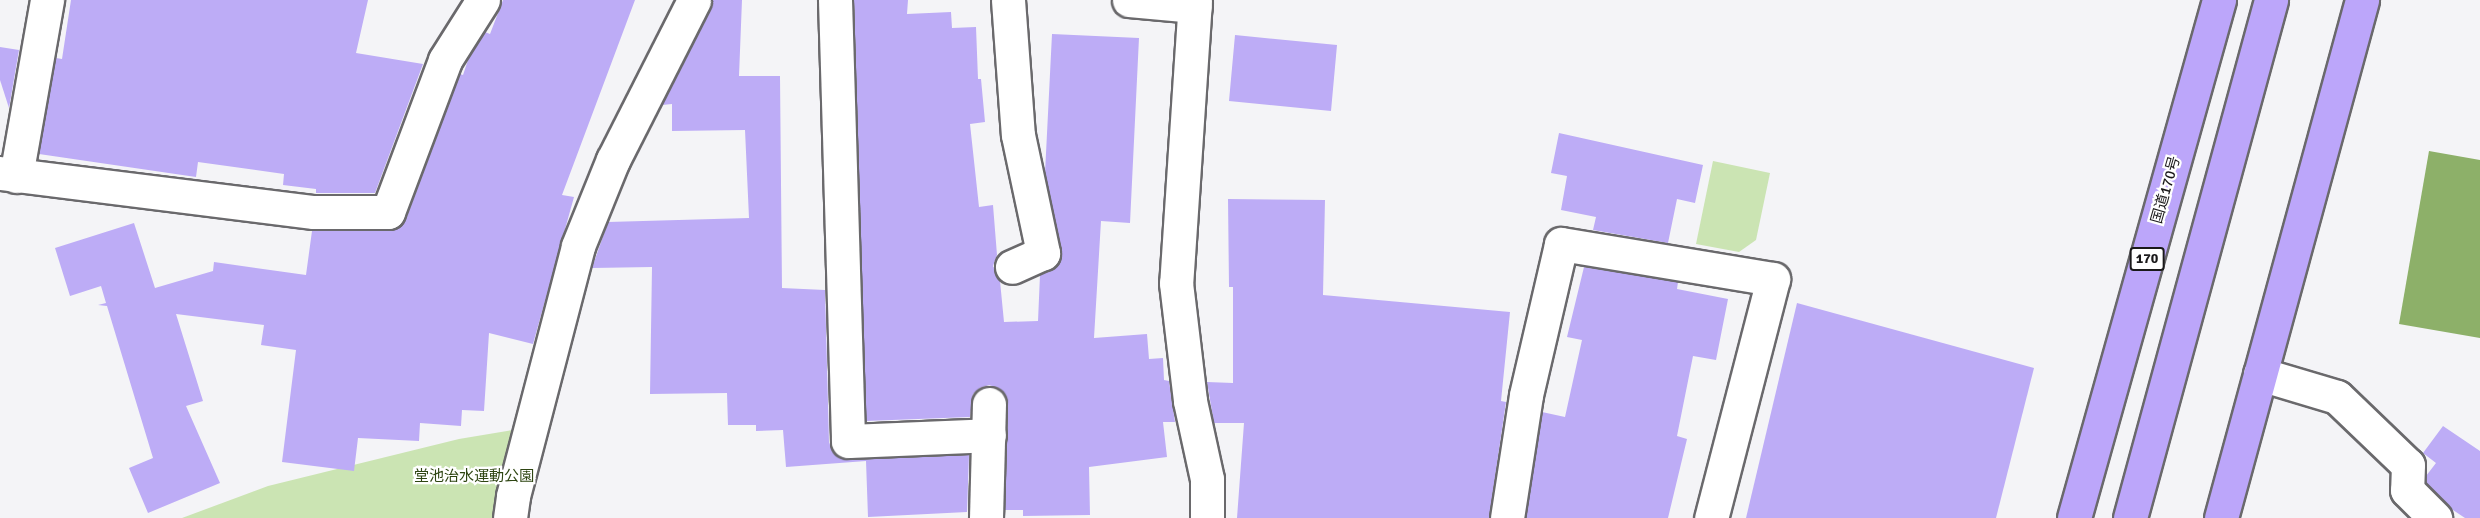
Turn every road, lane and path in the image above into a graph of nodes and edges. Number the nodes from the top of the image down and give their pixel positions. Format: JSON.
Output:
{"nodes":[{"id":1,"x":47,"y":0,"type":"edge"},
{"id":2,"x":483,"y":0,"type":"edge"},
{"id":3,"x":694,"y":0,"type":"edge"},
{"id":4,"x":835,"y":0,"type":"edge"},
{"id":5,"x":1008,"y":0,"type":"edge"},
{"id":6,"x":1129,"y":0,"type":"edge"},
{"id":7,"x":2219,"y":0,"type":"edge"},
{"id":8,"x":2271,"y":0,"type":"edge"},
{"id":9,"x":2362,"y":0,"type":"edge"},
{"id":10,"x":1195,"y":3,"type":"edge"},
{"id":11,"x":8,"y":174,"type":"edge"},
{"id":12,"x":1012,"y":267,"type":"dead end"},
{"id":13,"x":2260,"y":374,"type":"junction"},
{"id":14,"x":510,"y":518,"type":"edge"},
{"id":15,"x":986,"y":518,"type":"edge"},
{"id":16,"x":1207,"y":518,"type":"edge"},
{"id":17,"x":1507,"y":518,"type":"edge"},
{"id":18,"x":1711,"y":518,"type":"edge"},
{"id":19,"x":2074,"y":518,"type":"edge"},
{"id":20,"x":2130,"y":518,"type":"edge"},
{"id":21,"x":2221,"y":518,"type":"edge"},
{"id":22,"x":2435,"y":518,"type":"edge"}],
"edges":[{"from":1,"to":11,"type":"street"},
{"from":2,"to":11,"type":"street"},
{"from":3,"to":14,"type":"street"},
{"from":4,"to":15,"type":"street"},
{"from":5,"to":12,"type":"street"},
{"from":6,"to":10,"type":"street"},
{"from":7,"to":19,"type":"highway","name":"国道170号","number":"170"},
{"from":8,"to":20,"type":"highway"},
{"from":9,"to":13,"type":"highway"},
{"from":10,"to":16,"type":"street"},
{"from":13,"to":21,"type":"highway"},
{"from":13,"to":22,"type":"street"},
{"from":17,"to":18,"type":"street"}]}
